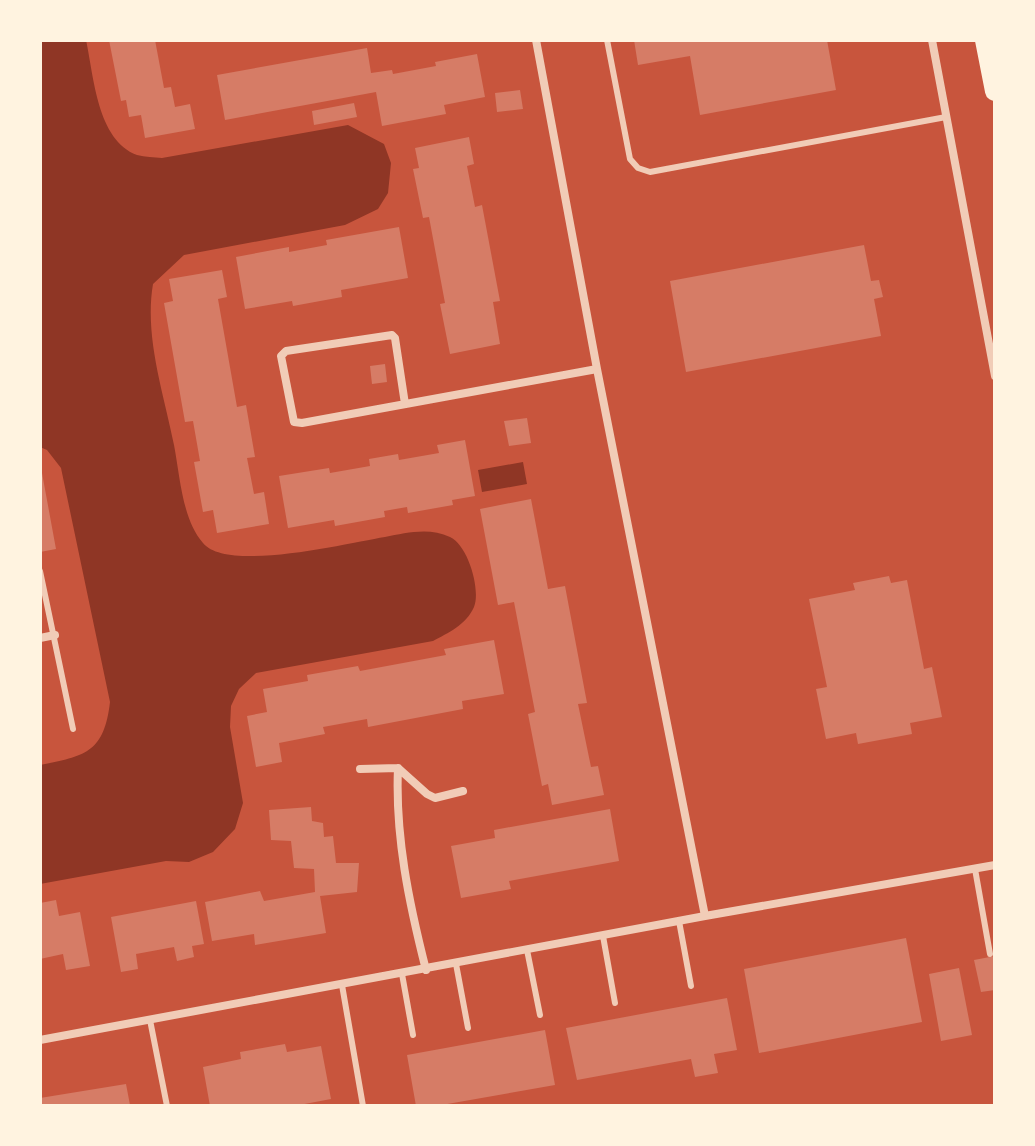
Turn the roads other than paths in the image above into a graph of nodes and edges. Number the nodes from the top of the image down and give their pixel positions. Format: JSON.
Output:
{"nodes":[{"id":1,"x":536,"y":40,"type":"edge"},
{"id":2,"x":607,"y":40,"type":"edge"},
{"id":3,"x":932,"y":40,"type":"edge"},
{"id":4,"x":985,"y":40,"type":"edge"},
{"id":5,"x":995,"y":91,"type":"edge"},
{"id":6,"x":946,"y":117,"type":"junction"},
{"id":7,"x":597,"y":369,"type":"junction"},
{"id":8,"x":995,"y":376,"type":"edge"},
{"id":9,"x":405,"y":404,"type":"junction"},
{"id":10,"x":40,"y":571,"type":"edge"},
{"id":11,"x":55,"y":635,"type":"junction"},
{"id":12,"x":40,"y":638,"type":"edge"},
{"id":13,"x":73,"y":729,"type":"dead end"},
{"id":14,"x":398,"y":768,"type":"junction"},
{"id":15,"x":360,"y":769,"type":"dead end"},
{"id":16,"x":463,"y":791,"type":"dead end"},
{"id":17,"x":995,"y":865,"type":"edge"},
{"id":18,"x":975,"y":869,"type":"junction"},
{"id":19,"x":705,"y":916,"type":"junction"},
{"id":20,"x":679,"y":921,"type":"junction"},
{"id":21,"x":603,"y":936,"type":"junction"},
{"id":22,"x":527,"y":950,"type":"junction"},
{"id":23,"x":991,"y":950,"type":"edge"},
{"id":24,"x":456,"y":964,"type":"junction"},
{"id":25,"x":426,"y":970,"type":"junction"},
{"id":26,"x":402,"y":974,"type":"junction"},
{"id":27,"x":342,"y":985,"type":"junction"},
{"id":28,"x":691,"y":986,"type":"dead end"},
{"id":29,"x":615,"y":1003,"type":"dead end"},
{"id":30,"x":540,"y":1015,"type":"dead end"},
{"id":31,"x":150,"y":1020,"type":"junction"},
{"id":32,"x":468,"y":1028,"type":"dead end"},
{"id":33,"x":413,"y":1035,"type":"dead end"},
{"id":34,"x":40,"y":1040,"type":"edge"},
{"id":35,"x":167,"y":1106,"type":"edge"},
{"id":36,"x":363,"y":1106,"type":"edge"}],
"edges":[{"from":1,"to":7,"type":"street"},
{"from":2,"to":6,"type":"lane"},
{"from":3,"to":6,"type":"street"},
{"from":4,"to":5,"type":"main road"},
{"from":6,"to":8,"type":"street"},
{"from":7,"to":9,"type":"street"},
{"from":7,"to":19,"type":"street"},
{"from":9,"to":9,"type":"street"},
{"from":10,"to":11,"type":"lane"},
{"from":11,"to":12,"type":"street"},
{"from":11,"to":13,"type":"lane"},
{"from":14,"to":15,"type":"street"},
{"from":14,"to":16,"type":"street"},
{"from":14,"to":25,"type":"street"},
{"from":17,"to":18,"type":"street"},
{"from":18,"to":19,"type":"street"},
{"from":18,"to":23,"type":"lane"},
{"from":19,"to":20,"type":"street"},
{"from":20,"to":21,"type":"street"},
{"from":20,"to":28,"type":"lane"},
{"from":21,"to":22,"type":"street"},
{"from":21,"to":29,"type":"lane"},
{"from":22,"to":24,"type":"street"},
{"from":22,"to":30,"type":"lane"},
{"from":24,"to":25,"type":"street"},
{"from":24,"to":32,"type":"lane"},
{"from":25,"to":26,"type":"street"},
{"from":26,"to":27,"type":"street"},
{"from":26,"to":33,"type":"lane"},
{"from":27,"to":31,"type":"street"},
{"from":27,"to":36,"type":"lane"},
{"from":31,"to":34,"type":"street"},
{"from":31,"to":35,"type":"lane"}]}
